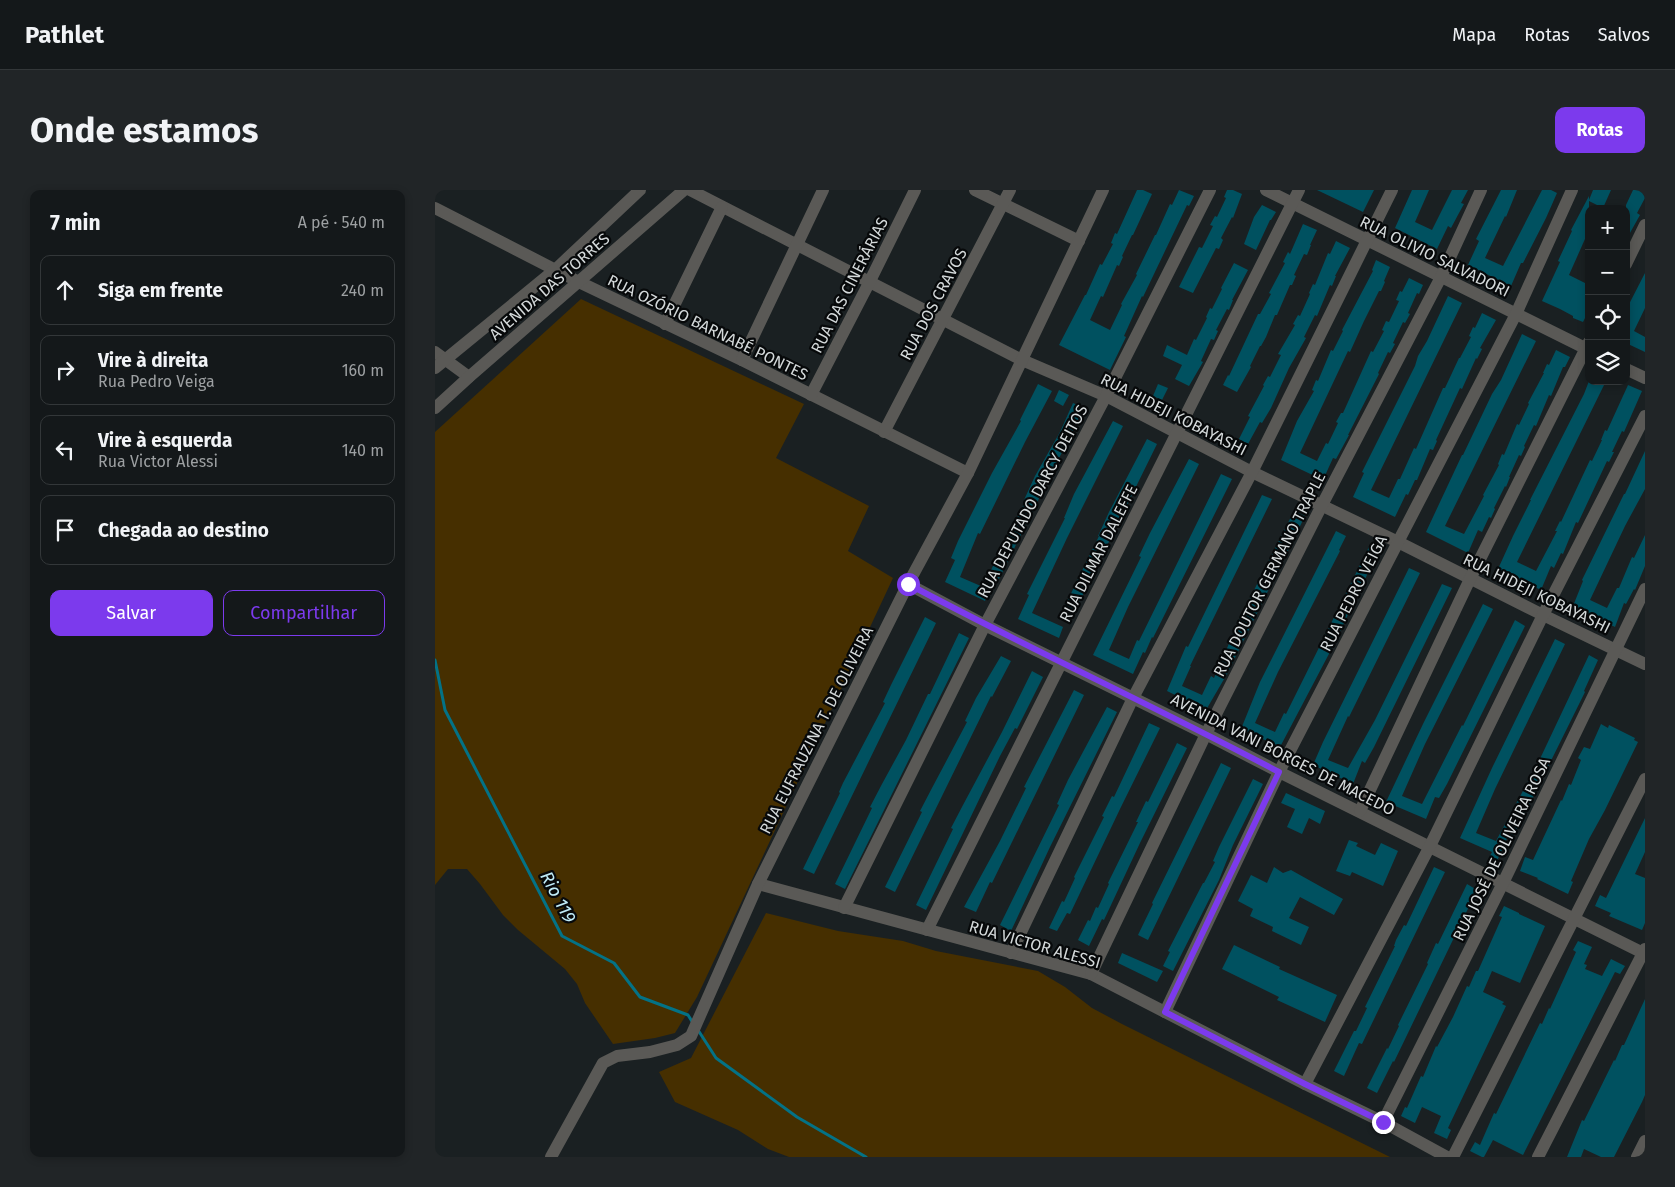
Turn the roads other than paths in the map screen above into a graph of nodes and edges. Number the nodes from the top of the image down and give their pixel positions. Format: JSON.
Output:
{"nodes":[{"id":1,"x":640,"y":190,"type":"edge"},
{"id":2,"x":684,"y":190,"type":"edge"},
{"id":3,"x":690,"y":190,"type":"edge"},
{"id":4,"x":823,"y":190,"type":"edge"},
{"id":5,"x":915,"y":190,"type":"edge"},
{"id":6,"x":975,"y":190,"type":"edge"},
{"id":7,"x":1010,"y":190,"type":"edge"},
{"id":8,"x":1103,"y":190,"type":"edge"},
{"id":9,"x":1210,"y":190,"type":"edge"},
{"id":10,"x":1267,"y":190,"type":"edge"},
{"id":11,"x":1299,"y":190,"type":"edge"},
{"id":12,"x":1393,"y":190,"type":"edge"},
{"id":13,"x":1481,"y":190,"type":"edge"},
{"id":14,"x":1572,"y":190,"type":"edge"},
{"id":15,"x":1293,"y":203,"type":"junction"},
{"id":16,"x":1004,"y":204,"type":"junction"},
{"id":17,"x":722,"y":207,"type":"junction"},
{"id":18,"x":435,"y":208,"type":"edge"},
{"id":19,"x":1645,"y":225,"type":"edge"},
{"id":20,"x":1079,"y":241,"type":"junction"},
{"id":21,"x":1368,"y":241,"type":"junction"},
{"id":22,"x":797,"y":245,"type":"junction"},
{"id":23,"x":1630,"y":256,"type":"edge"},
{"id":24,"x":556,"y":269,"type":"junction"},
{"id":25,"x":1441,"y":277,"type":"junction"},
{"id":26,"x":579,"y":282,"type":"junction"},
{"id":27,"x":869,"y":283,"type":"junction"},
{"id":28,"x":1516,"y":314,"type":"junction"},
{"id":29,"x":943,"y":320,"type":"junction"},
{"id":30,"x":665,"y":324,"type":"junction"},
{"id":31,"x":1585,"y":346,"type":"edge"},
{"id":32,"x":1585,"y":353,"type":"edge"},
{"id":33,"x":438,"y":360,"type":"edge"},
{"id":34,"x":742,"y":360,"type":"junction"},
{"id":35,"x":1022,"y":360,"type":"junction"},
{"id":36,"x":1630,"y":371,"type":"edge"},
{"id":37,"x":469,"y":377,"type":"junction"},
{"id":38,"x":1645,"y":378,"type":"edge"},
{"id":39,"x":811,"y":395,"type":"junction"},
{"id":40,"x":1106,"y":396,"type":"junction"},
{"id":41,"x":435,"y":408,"type":"edge"},
{"id":42,"x":1645,"y":416,"type":"edge"},
{"id":43,"x":884,"y":432,"type":"junction"},
{"id":44,"x":1177,"y":433,"type":"junction"},
{"id":45,"x":1252,"y":472,"type":"junction"},
{"id":46,"x":968,"y":473,"type":"junction"},
{"id":47,"x":1322,"y":505,"type":"junction"},
{"id":48,"x":1398,"y":542,"type":"junction"},
{"id":49,"x":1470,"y":579,"type":"junction"},
{"id":50,"x":908,"y":584,"type":"junction"},
{"id":51,"x":1645,"y":589,"type":"edge"},
{"id":52,"x":1543,"y":615,"type":"junction"},
{"id":53,"x":985,"y":625,"type":"junction"},
{"id":54,"x":1615,"y":649,"type":"junction"},
{"id":55,"x":1062,"y":662,"type":"junction"},
{"id":56,"x":1645,"y":664,"type":"edge"},
{"id":57,"x":1133,"y":698,"type":"junction"},
{"id":58,"x":1206,"y":734,"type":"junction"},
{"id":59,"x":1279,"y":772,"type":"junction"},
{"id":60,"x":1645,"y":779,"type":"edge"},
{"id":61,"x":1360,"y":811,"type":"junction"},
{"id":62,"x":1430,"y":846,"type":"junction"},
{"id":63,"x":1503,"y":883,"type":"junction"},
{"id":64,"x":758,"y":884,"type":"junction"},
{"id":65,"x":844,"y":908,"type":"junction"},
{"id":66,"x":1574,"y":918,"type":"junction"},
{"id":67,"x":927,"y":930,"type":"junction"},
{"id":68,"x":1644,"y":952,"type":"edge"},
{"id":69,"x":1011,"y":953,"type":"junction"},
{"id":70,"x":1091,"y":974,"type":"junction"},
{"id":71,"x":1165,"y":1012,"type":"junction"},
{"id":72,"x":1305,"y":1084,"type":"junction"},
{"id":73,"x":1383,"y":1122,"type":"junction"},
{"id":74,"x":1645,"y":1141,"type":"edge"},
{"id":75,"x":551,"y":1157,"type":"edge"},
{"id":76,"x":1447,"y":1157,"type":"edge"},
{"id":77,"x":1453,"y":1157,"type":"edge"},
{"id":78,"x":1538,"y":1157,"type":"edge"},
{"id":79,"x":1637,"y":1157,"type":"edge"}],
"edges":[{"from":1,"to":24,"type":"street","name":"AVENIDA DAS TORRES"},
{"from":2,"to":26,"type":"street","name":"AVENIDA DAS TORRES"},
{"from":3,"to":17,"type":"street","name":"RUA HIDEJI KOBAYASHI"},
{"from":4,"to":22,"type":"street"},
{"from":5,"to":27,"type":"street","name":"RUA DAS CINERÁRIAS"},
{"from":6,"to":16,"type":"street"},
{"from":7,"to":16,"type":"street","name":"RUA DOS CRAVOS"},
{"from":8,"to":20,"type":"street","name":"RUA EUFRAUZINA T. DE OLIVEIRA"},
{"from":9,"to":40,"type":"street","name":"RUA DEPUTADO DARCY DEITOS"},
{"from":10,"to":15,"type":"street","name":"RUA OLIVIO SALVADORI"},
{"from":11,"to":15,"type":"street","name":"RUA DILMAR DALEFFE"},
{"from":12,"to":21,"type":"street"},
{"from":13,"to":25,"type":"street","name":"RUA DOUTOR GERMANO TRAPLE"},
{"from":14,"to":28,"type":"street","name":"RUA PEDRO VEIGA"},
{"from":15,"to":21,"type":"street","name":"RUA OLIVIO SALVADORI"},
{"from":15,"to":44,"type":"street","name":"RUA DILMAR DALEFFE"},
{"from":16,"to":20,"type":"street"},
{"from":16,"to":29,"type":"street","name":"RUA DOS CRAVOS"},
{"from":17,"to":22,"type":"street","name":"RUA HIDEJI KOBAYASHI"},
{"from":17,"to":30,"type":"street"},
{"from":18,"to":24,"type":"street","name":"RUA OZÓRIO BARNABÉ PONTES"},
{"from":19,"to":23,"type":"street"},
{"from":20,"to":35,"type":"street","name":"RUA EUFRAUZINA T. DE OLIVEIRA"},
{"from":21,"to":25,"type":"street","name":"RUA OLIVIO SALVADORI"},
{"from":21,"to":45,"type":"street"},
{"from":22,"to":27,"type":"street","name":"RUA HIDEJI KOBAYASHI"},
{"from":22,"to":34,"type":"street"},
{"from":24,"to":26,"type":"street","name":"RUA OZÓRIO BARNABÉ PONTES"},
{"from":24,"to":33,"type":"street","name":"AVENIDA DAS TORRES"},
{"from":25,"to":28,"type":"street","name":"RUA OLIVIO SALVADORI"},
{"from":25,"to":47,"type":"street","name":"RUA DOUTOR GERMANO TRAPLE"},
{"from":26,"to":30,"type":"street","name":"RUA OZÓRIO BARNABÉ PONTES"},
{"from":26,"to":37,"type":"street","name":"AVENIDA DAS TORRES"},
{"from":27,"to":29,"type":"street","name":"RUA HIDEJI KOBAYASHI"},
{"from":27,"to":39,"type":"street","name":"RUA DAS CINERÁRIAS"},
{"from":28,"to":31,"type":"street","name":"RUA OLIVIO SALVADORI"},
{"from":28,"to":48,"type":"street","name":"RUA PEDRO VEIGA"},
{"from":29,"to":35,"type":"street","name":"RUA HIDEJI KOBAYASHI"},
{"from":29,"to":43,"type":"street","name":"RUA DOS CRAVOS"},
{"from":30,"to":34,"type":"street","name":"RUA OZÓRIO BARNABÉ PONTES"},
{"from":32,"to":49,"type":"street"},
{"from":33,"to":37,"type":"street"},
{"from":34,"to":39,"type":"street","name":"RUA OZÓRIO BARNABÉ PONTES"},
{"from":35,"to":40,"type":"street","name":"RUA HIDEJI KOBAYASHI"},
{"from":35,"to":46,"type":"street","name":"RUA EUFRAUZINA T. DE OLIVEIRA"},
{"from":36,"to":38,"type":"street"},
{"from":37,"to":41,"type":"street","name":"AVENIDA DAS TORRES"},
{"from":39,"to":43,"type":"street","name":"RUA OZÓRIO BARNABÉ PONTES"},
{"from":40,"to":44,"type":"street","name":"RUA HIDEJI KOBAYASHI"},
{"from":40,"to":53,"type":"street","name":"RUA DEPUTADO DARCY DEITOS"},
{"from":42,"to":52,"type":"street"},
{"from":43,"to":46,"type":"street","name":"RUA OZÓRIO BARNABÉ PONTES"},
{"from":44,"to":45,"type":"street","name":"RUA HIDEJI KOBAYASHI"},
{"from":44,"to":55,"type":"street","name":"RUA DILMAR DALEFFE"},
{"from":45,"to":47,"type":"street","name":"RUA HIDEJI KOBAYASHI"},
{"from":45,"to":57,"type":"street"},
{"from":46,"to":50,"type":"street","name":"RUA EUFRAUZINA T. DE OLIVEIRA"},
{"from":47,"to":48,"type":"street","name":"RUA HIDEJI KOBAYASHI"},
{"from":47,"to":58,"type":"street","name":"RUA DOUTOR GERMANO TRAPLE"},
{"from":48,"to":49,"type":"street","name":"RUA HIDEJI KOBAYASHI"},
{"from":48,"to":59,"type":"street","name":"RUA PEDRO VEIGA"},
{"from":49,"to":52,"type":"street","name":"RUA HIDEJI KOBAYASHI"},
{"from":49,"to":61,"type":"street"},
{"from":50,"to":53,"type":"street","name":"AVENIDA VANI BORGES DE MACEDO"},
{"from":50,"to":64,"type":"street","name":"RUA EUFRAUZINA T. DE OLIVEIRA"},
{"from":51,"to":54,"type":"street","name":"RUA JOSÉ DE OLIVEIRA ROSA"},
{"from":52,"to":54,"type":"street","name":"RUA HIDEJI KOBAYASHI"},
{"from":52,"to":62,"type":"street"},
{"from":53,"to":55,"type":"street","name":"AVENIDA VANI BORGES DE MACEDO"},
{"from":53,"to":65,"type":"street","name":"RUA DEPUTADO DARCY DEITOS"},
{"from":54,"to":56,"type":"street","name":"RUA HIDEJI KOBAYASHI"},
{"from":54,"to":63,"type":"street","name":"RUA JOSÉ DE OLIVEIRA ROSA"},
{"from":55,"to":57,"type":"street","name":"AVENIDA VANI BORGES DE MACEDO"},
{"from":55,"to":67,"type":"street","name":"RUA DILMAR DALEFFE"},
{"from":57,"to":58,"type":"street","name":"AVENIDA VANI BORGES DE MACEDO"},
{"from":57,"to":69,"type":"street"},
{"from":58,"to":59,"type":"street","name":"AVENIDA VANI BORGES DE MACEDO"},
{"from":58,"to":70,"type":"street","name":"RUA DOUTOR GERMANO TRAPLE"},
{"from":59,"to":61,"type":"street","name":"AVENIDA VANI BORGES DE MACEDO"},
{"from":59,"to":71,"type":"street","name":"RUA PEDRO VEIGA"},
{"from":60,"to":66,"type":"street"},
{"from":61,"to":62,"type":"street","name":"AVENIDA VANI BORGES DE MACEDO"},
{"from":62,"to":63,"type":"street","name":"AVENIDA VANI BORGES DE MACEDO"},
{"from":62,"to":72,"type":"street"},
{"from":63,"to":66,"type":"street","name":"AVENIDA VANI BORGES DE MACEDO"},
{"from":63,"to":73,"type":"street","name":"RUA JOSÉ DE OLIVEIRA ROSA"},
{"from":64,"to":65,"type":"street","name":"RUA VICTOR ALESSI"},
{"from":64,"to":75,"type":"street","name":"RUA EUFRAUZINA T. DE OLIVEIRA"},
{"from":65,"to":67,"type":"street","name":"RUA VICTOR ALESSI"},
{"from":66,"to":68,"type":"street","name":"AVENIDA VANI BORGES DE MACEDO"},
{"from":66,"to":77,"type":"street"},
{"from":67,"to":69,"type":"street","name":"RUA VICTOR ALESSI"},
{"from":68,"to":78,"type":"street"},
{"from":69,"to":70,"type":"street","name":"RUA VICTOR ALESSI"},
{"from":70,"to":71,"type":"street","name":"RUA VICTOR ALESSI"},
{"from":71,"to":72,"type":"street","name":"RUA VICTOR ALESSI"},
{"from":72,"to":73,"type":"street","name":"RUA VICTOR ALESSI"},
{"from":73,"to":76,"type":"street","name":"RUA VICTOR ALESSI"},
{"from":74,"to":79,"type":"street"}]}
